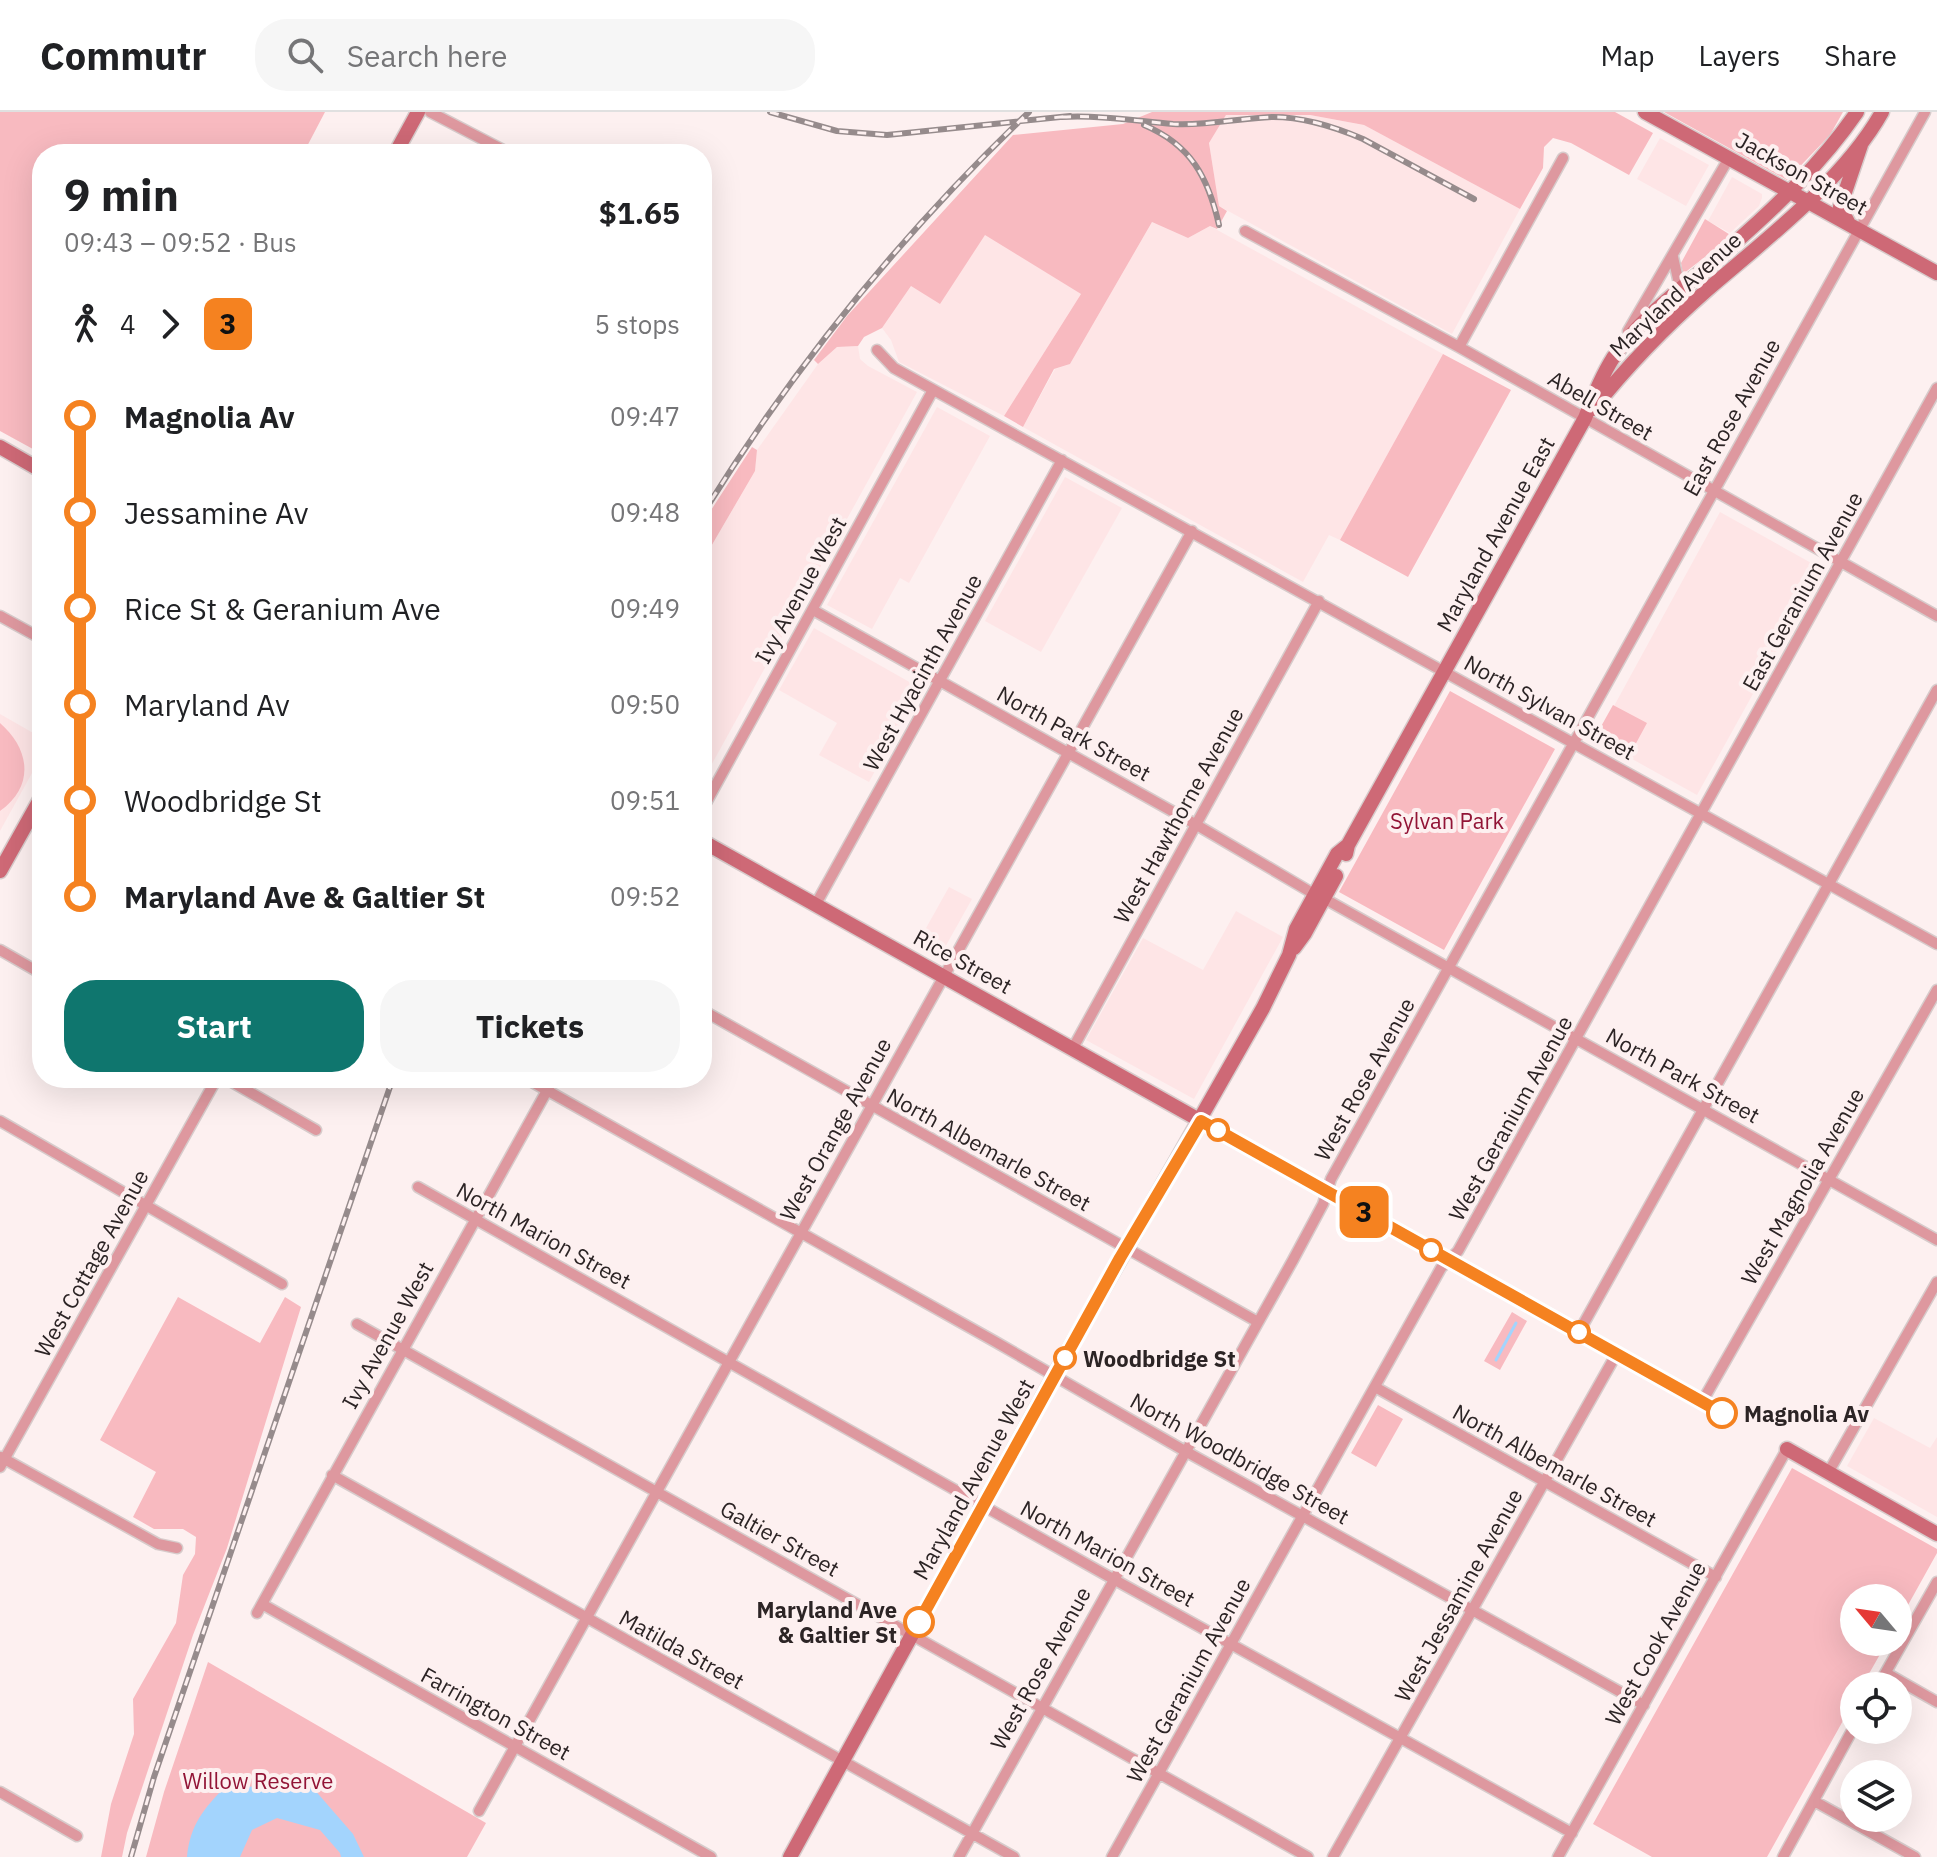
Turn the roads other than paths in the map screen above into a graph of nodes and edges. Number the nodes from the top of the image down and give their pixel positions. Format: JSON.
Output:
{"nodes":[{"id":1,"x":418,"y":112,"type":"edge"},
{"id":2,"x":430,"y":112,"type":"edge"},
{"id":3,"x":1645,"y":112,"type":"edge"},
{"id":4,"x":1857,"y":112,"type":"edge"},
{"id":5,"x":1882,"y":112,"type":"edge"},
{"id":6,"x":1925,"y":112,"type":"edge"},
{"id":7,"x":1862,"y":141,"type":"junction"},
{"id":8,"x":400,"y":144,"type":"edge"},
{"id":9,"x":492,"y":144,"type":"edge"},
{"id":10,"x":1563,"y":158,"type":"dead end"},
{"id":11,"x":1729,"y":158,"type":"junction"},
{"id":12,"x":1789,"y":191,"type":"junction"},
{"id":13,"x":1808,"y":202,"type":"junction"},
{"id":14,"x":1854,"y":226,"type":"junction"},
{"id":15,"x":1245,"y":231,"type":"dead end"},
{"id":16,"x":1673,"y":257,"type":"junction"},
{"id":17,"x":1937,"y":273,"type":"edge"},
{"id":18,"x":1680,"y":288,"type":"junction"},
{"id":19,"x":1685,"y":310,"type":"junction"},
{"id":20,"x":1459,"y":347,"type":"junction"},
{"id":21,"x":877,"y":350,"type":"dead end"},
{"id":22,"x":1614,"y":357,"type":"junction"},
{"id":23,"x":1937,"y":388,"type":"edge"},
{"id":24,"x":933,"y":390,"type":"junction"},
{"id":25,"x":1585,"y":418,"type":"junction"},
{"id":26,"x":0,"y":447,"type":"edge"},
{"id":27,"x":1062,"y":460,"type":"junction"},
{"id":28,"x":32,"y":465,"type":"edge"},
{"id":29,"x":1712,"y":491,"type":"junction"},
{"id":30,"x":1192,"y":531,"type":"junction"},
{"id":31,"x":1841,"y":563,"type":"junction"},
{"id":32,"x":1319,"y":601,"type":"junction"},
{"id":33,"x":813,"y":610,"type":"junction"},
{"id":34,"x":0,"y":616,"type":"edge"},
{"id":35,"x":1937,"y":616,"type":"edge"},
{"id":36,"x":32,"y":634,"type":"edge"},
{"id":37,"x":1444,"y":671,"type":"junction"},
{"id":38,"x":941,"y":681,"type":"junction"},
{"id":39,"x":1937,"y":690,"type":"edge"},
{"id":40,"x":1574,"y":742,"type":"junction"},
{"id":41,"x":1066,"y":754,"type":"junction"},
{"id":42,"x":712,"y":792,"type":"edge"},
{"id":43,"x":1702,"y":813,"type":"junction"},
{"id":44,"x":32,"y":817,"type":"edge"},
{"id":45,"x":1195,"y":824,"type":"junction"},
{"id":46,"x":712,"y":847,"type":"edge"},
{"id":47,"x":0,"y":871,"type":"edge"},
{"id":48,"x":1829,"y":884,"type":"junction"},
{"id":49,"x":1320,"y":896,"type":"junction"},
{"id":50,"x":816,"y":904,"type":"junction"},
{"id":51,"x":1937,"y":944,"type":"edge"},
{"id":52,"x":0,"y":950,"type":"edge"},
{"id":53,"x":1450,"y":967,"type":"junction"},
{"id":54,"x":32,"y":968,"type":"edge"},
{"id":55,"x":943,"y":975,"type":"junction"},
{"id":56,"x":1937,"y":990,"type":"edge"},
{"id":57,"x":712,"y":1016,"type":"edge"},
{"id":58,"x":1577,"y":1039,"type":"junction"},
{"id":59,"x":1073,"y":1048,"type":"junction"},
{"id":60,"x":211,"y":1088,"type":"edge"},
{"id":61,"x":242,"y":1088,"type":"edge"},
{"id":62,"x":543,"y":1088,"type":"edge"},
{"id":63,"x":547,"y":1090,"type":"junction"},
{"id":64,"x":871,"y":1105,"type":"junction"},
{"id":65,"x":1705,"y":1110,"type":"junction"},
{"id":66,"x":0,"y":1121,"type":"edge"},
{"id":67,"x":1201,"y":1121,"type":"junction"},
{"id":68,"x":316,"y":1130,"type":"dead end"},
{"id":69,"x":1829,"y":1180,"type":"junction"},
{"id":70,"x":418,"y":1187,"type":"dead end"},
{"id":71,"x":146,"y":1207,"type":"junction"},
{"id":72,"x":476,"y":1220,"type":"junction"},
{"id":73,"x":801,"y":1233,"type":"junction"},
{"id":74,"x":1937,"y":1240,"type":"edge"},
{"id":75,"x":1125,"y":1249,"type":"junction"},
{"id":76,"x":1937,"y":1282,"type":"edge"},
{"id":77,"x":282,"y":1284,"type":"dead end"},
{"id":78,"x":1258,"y":1322,"type":"junction"},
{"id":79,"x":357,"y":1324,"type":"dead end"},
{"id":80,"x":1579,"y":1332,"type":"dead end"},
{"id":81,"x":402,"y":1351,"type":"junction"},
{"id":82,"x":1617,"y":1353,"type":"dead end"},
{"id":83,"x":729,"y":1363,"type":"junction"},
{"id":84,"x":1054,"y":1377,"type":"junction"},
{"id":85,"x":1375,"y":1387,"type":"junction"},
{"id":86,"x":1702,"y":1402,"type":"dead end"},
{"id":87,"x":1787,"y":1449,"type":"joint"},
{"id":88,"x":1185,"y":1451,"type":"junction"},
{"id":89,"x":2,"y":1461,"type":"edge"},
{"id":90,"x":1828,"y":1473,"type":"junction"},
{"id":91,"x":332,"y":1475,"type":"junction"},
{"id":92,"x":1544,"y":1482,"type":"junction"},
{"id":93,"x":657,"y":1493,"type":"junction"},
{"id":94,"x":984,"y":1506,"type":"junction"},
{"id":95,"x":1303,"y":1516,"type":"junction"},
{"id":96,"x":1937,"y":1534,"type":"edge"},
{"id":97,"x":177,"y":1548,"type":"dead end"},
{"id":98,"x":1716,"y":1577,"type":"junction"},
{"id":99,"x":1113,"y":1579,"type":"junction"},
{"id":100,"x":1937,"y":1582,"type":"edge"},
{"id":101,"x":260,"y":1608,"type":"joint"},
{"id":102,"x":1472,"y":1610,"type":"junction"},
{"id":103,"x":587,"y":1619,"type":"junction"},
{"id":104,"x":912,"y":1635,"type":"junction"},
{"id":105,"x":1230,"y":1644,"type":"junction"},
{"id":106,"x":1887,"y":1672,"type":"edge"},
{"id":107,"x":1912,"y":1688,"type":"edge"},
{"id":108,"x":1937,"y":1702,"type":"edge"},
{"id":109,"x":1644,"y":1705,"type":"junction"},
{"id":110,"x":1041,"y":1707,"type":"junction"},
{"id":111,"x":1400,"y":1739,"type":"junction"},
{"id":112,"x":1845,"y":1744,"type":"edge"},
{"id":113,"x":516,"y":1747,"type":"junction"},
{"id":114,"x":842,"y":1762,"type":"junction"},
{"id":115,"x":1159,"y":1773,"type":"junction"},
{"id":116,"x":0,"y":1792,"type":"edge"},
{"id":117,"x":1814,"y":1801,"type":"junction"},
{"id":118,"x":479,"y":1811,"type":"dead end"},
{"id":119,"x":1572,"y":1833,"type":"junction"},
{"id":120,"x":972,"y":1834,"type":"junction"},
{"id":121,"x":77,"y":1836,"type":"dead end"},
{"id":122,"x":711,"y":1857,"type":"edge"},
{"id":123,"x":790,"y":1857,"type":"edge"},
{"id":124,"x":959,"y":1857,"type":"edge"},
{"id":125,"x":1014,"y":1857,"type":"edge"},
{"id":126,"x":1112,"y":1857,"type":"edge"},
{"id":127,"x":1308,"y":1857,"type":"edge"},
{"id":128,"x":1333,"y":1857,"type":"edge"},
{"id":129,"x":1558,"y":1857,"type":"edge"},
{"id":130,"x":1783,"y":1857,"type":"edge"},
{"id":131,"x":1915,"y":1857,"type":"edge"}],
"edges":[{"from":1,"to":8,"type":"main road"},
{"from":2,"to":9,"type":"street"},
{"from":3,"to":11,"type":"main road","name":"Jackson Street"},
{"from":4,"to":12,"type":"main road","name":"Maryland Avenue"},
{"from":5,"to":7,"type":"main road","name":"Maryland Avenue"},
{"from":6,"to":14,"type":"street","name":"East Rose Avenue"},
{"from":7,"to":13,"type":"main road","name":"Maryland Avenue"},
{"from":7,"to":14,"type":"main road"},
{"from":10,"to":20,"type":"street"},
{"from":11,"to":12,"type":"main road","name":"Jackson Street"},
{"from":11,"to":16,"type":"street"},
{"from":12,"to":13,"type":"main road","name":"Jackson Street"},
{"from":12,"to":18,"type":"main road","name":"Maryland Avenue"},
{"from":13,"to":14,"type":"main road","name":"Jackson Street"},
{"from":13,"to":19,"type":"main road","name":"Maryland Avenue"},
{"from":14,"to":17,"type":"main road","name":"Jackson Street"},
{"from":14,"to":29,"type":"street","name":"East Rose Avenue"},
{"from":15,"to":20,"type":"street","name":"Abell Street"},
{"from":16,"to":18,"type":"street"},
{"from":16,"to":22,"type":"street"},
{"from":18,"to":19,"type":"street"},
{"from":18,"to":22,"type":"main road","name":"Maryland Avenue"},
{"from":19,"to":25,"type":"main road","name":"Maryland Avenue"},
{"from":20,"to":25,"type":"street","name":"Abell Street"},
{"from":21,"to":24,"type":"street","name":"North Sylvan Street"},
{"from":22,"to":25,"type":"main road","name":"Maryland Avenue"},
{"from":23,"to":31,"type":"street","name":"East Geranium Avenue"},
{"from":24,"to":27,"type":"street","name":"North Sylvan Street"},
{"from":24,"to":33,"type":"street","name":"Ivy Avenue West"},
{"from":25,"to":29,"type":"street","name":"Abell Street"},
{"from":25,"to":37,"type":"main road","name":"Maryland Avenue East"},
{"from":26,"to":28,"type":"main road"},
{"from":27,"to":30,"type":"street","name":"North Sylvan Street"},
{"from":27,"to":38,"type":"street","name":"West Hyacinth Avenue"},
{"from":29,"to":31,"type":"street","name":"Abell Street"},
{"from":29,"to":40,"type":"street","name":"East Rose Avenue"},
{"from":30,"to":32,"type":"street","name":"North Sylvan Street"},
{"from":30,"to":41,"type":"street","name":"West Orange Avenue"},
{"from":31,"to":35,"type":"street","name":"Abell Street"},
{"from":31,"to":43,"type":"street","name":"East Geranium Avenue"},
{"from":32,"to":37,"type":"street","name":"North Sylvan Street"},
{"from":32,"to":45,"type":"street","name":"West Hawthorne Avenue"},
{"from":33,"to":38,"type":"street","name":"North Park Street"},
{"from":33,"to":42,"type":"street","name":"Ivy Avenue West"},
{"from":34,"to":36,"type":"street"},
{"from":37,"to":40,"type":"street","name":"North Sylvan Street"},
{"from":37,"to":49,"type":"main road","name":"Maryland Avenue West"},
{"from":38,"to":41,"type":"street","name":"North Park Street"},
{"from":38,"to":50,"type":"street","name":"West Hyacinth Avenue"},
{"from":39,"to":48,"type":"street"},
{"from":40,"to":43,"type":"street","name":"North Sylvan Street"},
{"from":40,"to":53,"type":"street","name":"West Rose Avenue"},
{"from":41,"to":45,"type":"street","name":"North Park Street"},
{"from":41,"to":55,"type":"street","name":"West Orange Avenue"},
{"from":43,"to":48,"type":"street","name":"North Sylvan Street"},
{"from":43,"to":58,"type":"street","name":"West Geranium Avenue"},
{"from":44,"to":47,"type":"main road"},
{"from":45,"to":49,"type":"street","name":"North Park Street"},
{"from":45,"to":59,"type":"street","name":"West Hawthorne Avenue"},
{"from":46,"to":50,"type":"main road","name":"Rice Street"},
{"from":48,"to":51,"type":"street","name":"North Sylvan Street"},
{"from":48,"to":65,"type":"street"},
{"from":49,"to":53,"type":"street","name":"North Park Street"},
{"from":49,"to":67,"type":"main road","name":"Maryland Avenue West"},
{"from":50,"to":55,"type":"main road","name":"Rice Street"},
{"from":52,"to":54,"type":"street"},
{"from":53,"to":58,"type":"street","name":"North Park Street"},
{"from":53,"to":78,"type":"street","name":"West Rose Avenue"},
{"from":55,"to":59,"type":"main road","name":"Rice Street"},
{"from":55,"to":64,"type":"street","name":"West Orange Avenue"},
{"from":56,"to":69,"type":"street","name":"West Magnolia Avenue"},
{"from":57,"to":64,"type":"street","name":"North Albemarle Street"},
{"from":58,"to":65,"type":"street","name":"North Park Street"},
{"from":58,"to":85,"type":"street","name":"West Geranium Avenue"},
{"from":59,"to":67,"type":"main road","name":"Rice Street"},
{"from":60,"to":71,"type":"street","name":"West Cottage Avenue"},
{"from":61,"to":68,"type":"street"},
{"from":62,"to":63,"type":"street","name":"North Woodbridge Street"},
{"from":63,"to":72,"type":"street","name":"Ivy Avenue West"},
{"from":63,"to":73,"type":"street","name":"North Woodbridge Street"},
{"from":64,"to":73,"type":"street","name":"West Orange Avenue"},
{"from":64,"to":75,"type":"street","name":"North Albemarle Street"},
{"from":65,"to":69,"type":"street","name":"North Park Street"},
{"from":65,"to":80,"type":"street"},
{"from":66,"to":71,"type":"street"},
{"from":67,"to":75,"type":"main road","name":"Maryland Avenue West"},
{"from":69,"to":74,"type":"street","name":"North Park Street"},
{"from":69,"to":86,"type":"street","name":"West Magnolia Avenue"},
{"from":70,"to":72,"type":"street","name":"North Marion Street"},
{"from":71,"to":77,"type":"street"},
{"from":71,"to":89,"type":"street","name":"West Cottage Avenue"},
{"from":72,"to":81,"type":"street","name":"Ivy Avenue West"},
{"from":72,"to":83,"type":"street","name":"North Marion Street"},
{"from":73,"to":83,"type":"street","name":"West Orange Avenue"},
{"from":73,"to":84,"type":"street","name":"North Woodbridge Street"},
{"from":75,"to":78,"type":"street","name":"North Albemarle Street"},
{"from":75,"to":84,"type":"main road","name":"Maryland Avenue West"},
{"from":76,"to":90,"type":"street"},
{"from":78,"to":88,"type":"street","name":"West Rose Avenue"},
{"from":79,"to":81,"type":"street","name":"Galtier Street"},
{"from":81,"to":91,"type":"street","name":"Ivy Avenue West"},
{"from":81,"to":93,"type":"street","name":"Galtier Street"},
{"from":82,"to":92,"type":"street","name":"West Jessamine Avenue"},
{"from":83,"to":93,"type":"street","name":"West Orange Avenue"},
{"from":83,"to":94,"type":"street","name":"North Marion Street"},
{"from":84,"to":88,"type":"street","name":"North Woodbridge Street"},
{"from":84,"to":94,"type":"main road","name":"Maryland Avenue West"},
{"from":85,"to":92,"type":"street","name":"North Albemarle Street"},
{"from":85,"to":95,"type":"street","name":"West Geranium Avenue"},
{"from":87,"to":90,"type":"main road"},
{"from":87,"to":98,"type":"street","name":"West Cook Avenue"},
{"from":88,"to":95,"type":"street","name":"North Woodbridge Street"},
{"from":88,"to":99,"type":"street","name":"West Rose Avenue"},
{"from":89,"to":97,"type":"street"},
{"from":90,"to":96,"type":"main road"},
{"from":91,"to":101,"type":"street","name":"Ivy Avenue West"},
{"from":91,"to":103,"type":"street","name":"Matilda Street"},
{"from":92,"to":98,"type":"street","name":"North Albemarle Street"},
{"from":92,"to":102,"type":"street","name":"West Jessamine Avenue"},
{"from":93,"to":103,"type":"street","name":"West Orange Avenue"},
{"from":93,"to":104,"type":"street","name":"Galtier Street"},
{"from":94,"to":99,"type":"street","name":"North Marion Street"},
{"from":94,"to":104,"type":"main road","name":"Maryland Avenue West"},
{"from":95,"to":102,"type":"street","name":"North Woodbridge Street"},
{"from":95,"to":105,"type":"street","name":"West Geranium Avenue"},
{"from":98,"to":109,"type":"street","name":"West Cook Avenue"},
{"from":99,"to":105,"type":"street","name":"North Marion Street"},
{"from":99,"to":110,"type":"street","name":"West Rose Avenue"},
{"from":100,"to":106,"type":"street"},
{"from":101,"to":113,"type":"street","name":"Farrington Street"},
{"from":102,"to":109,"type":"street","name":"North Woodbridge Street"},
{"from":102,"to":111,"type":"street","name":"West Jessamine Avenue"},
{"from":103,"to":113,"type":"street","name":"West Orange Avenue"},
{"from":103,"to":114,"type":"street","name":"Matilda Street"},
{"from":104,"to":110,"type":"street","name":"Galtier Street"},
{"from":104,"to":114,"type":"main road","name":"Maryland Avenue West"},
{"from":105,"to":111,"type":"street","name":"North Marion Street"},
{"from":105,"to":115,"type":"street","name":"West Geranium Avenue"},
{"from":107,"to":108,"type":"street"},
{"from":109,"to":119,"type":"street","name":"West Cook Avenue"},
{"from":110,"to":115,"type":"street","name":"Galtier Street"},
{"from":110,"to":120,"type":"street","name":"West Rose Avenue"},
{"from":111,"to":119,"type":"street","name":"North Marion Street"},
{"from":111,"to":128,"type":"street","name":"West Jessamine Avenue"},
{"from":112,"to":117,"type":"street"},
{"from":113,"to":118,"type":"street","name":"West Orange Avenue"},
{"from":113,"to":122,"type":"street","name":"Farrington Street"},
{"from":114,"to":120,"type":"street","name":"Matilda Street"},
{"from":114,"to":123,"type":"main road","name":"Maryland Avenue West"},
{"from":115,"to":126,"type":"street","name":"West Geranium Avenue"},
{"from":115,"to":127,"type":"street","name":"Galtier Street"},
{"from":116,"to":121,"type":"street"},
{"from":117,"to":130,"type":"street"},
{"from":117,"to":131,"type":"street"},
{"from":119,"to":129,"type":"street","name":"West Cook Avenue"},
{"from":120,"to":124,"type":"street","name":"West Rose Avenue"},
{"from":120,"to":125,"type":"street","name":"Matilda Street"}]}
